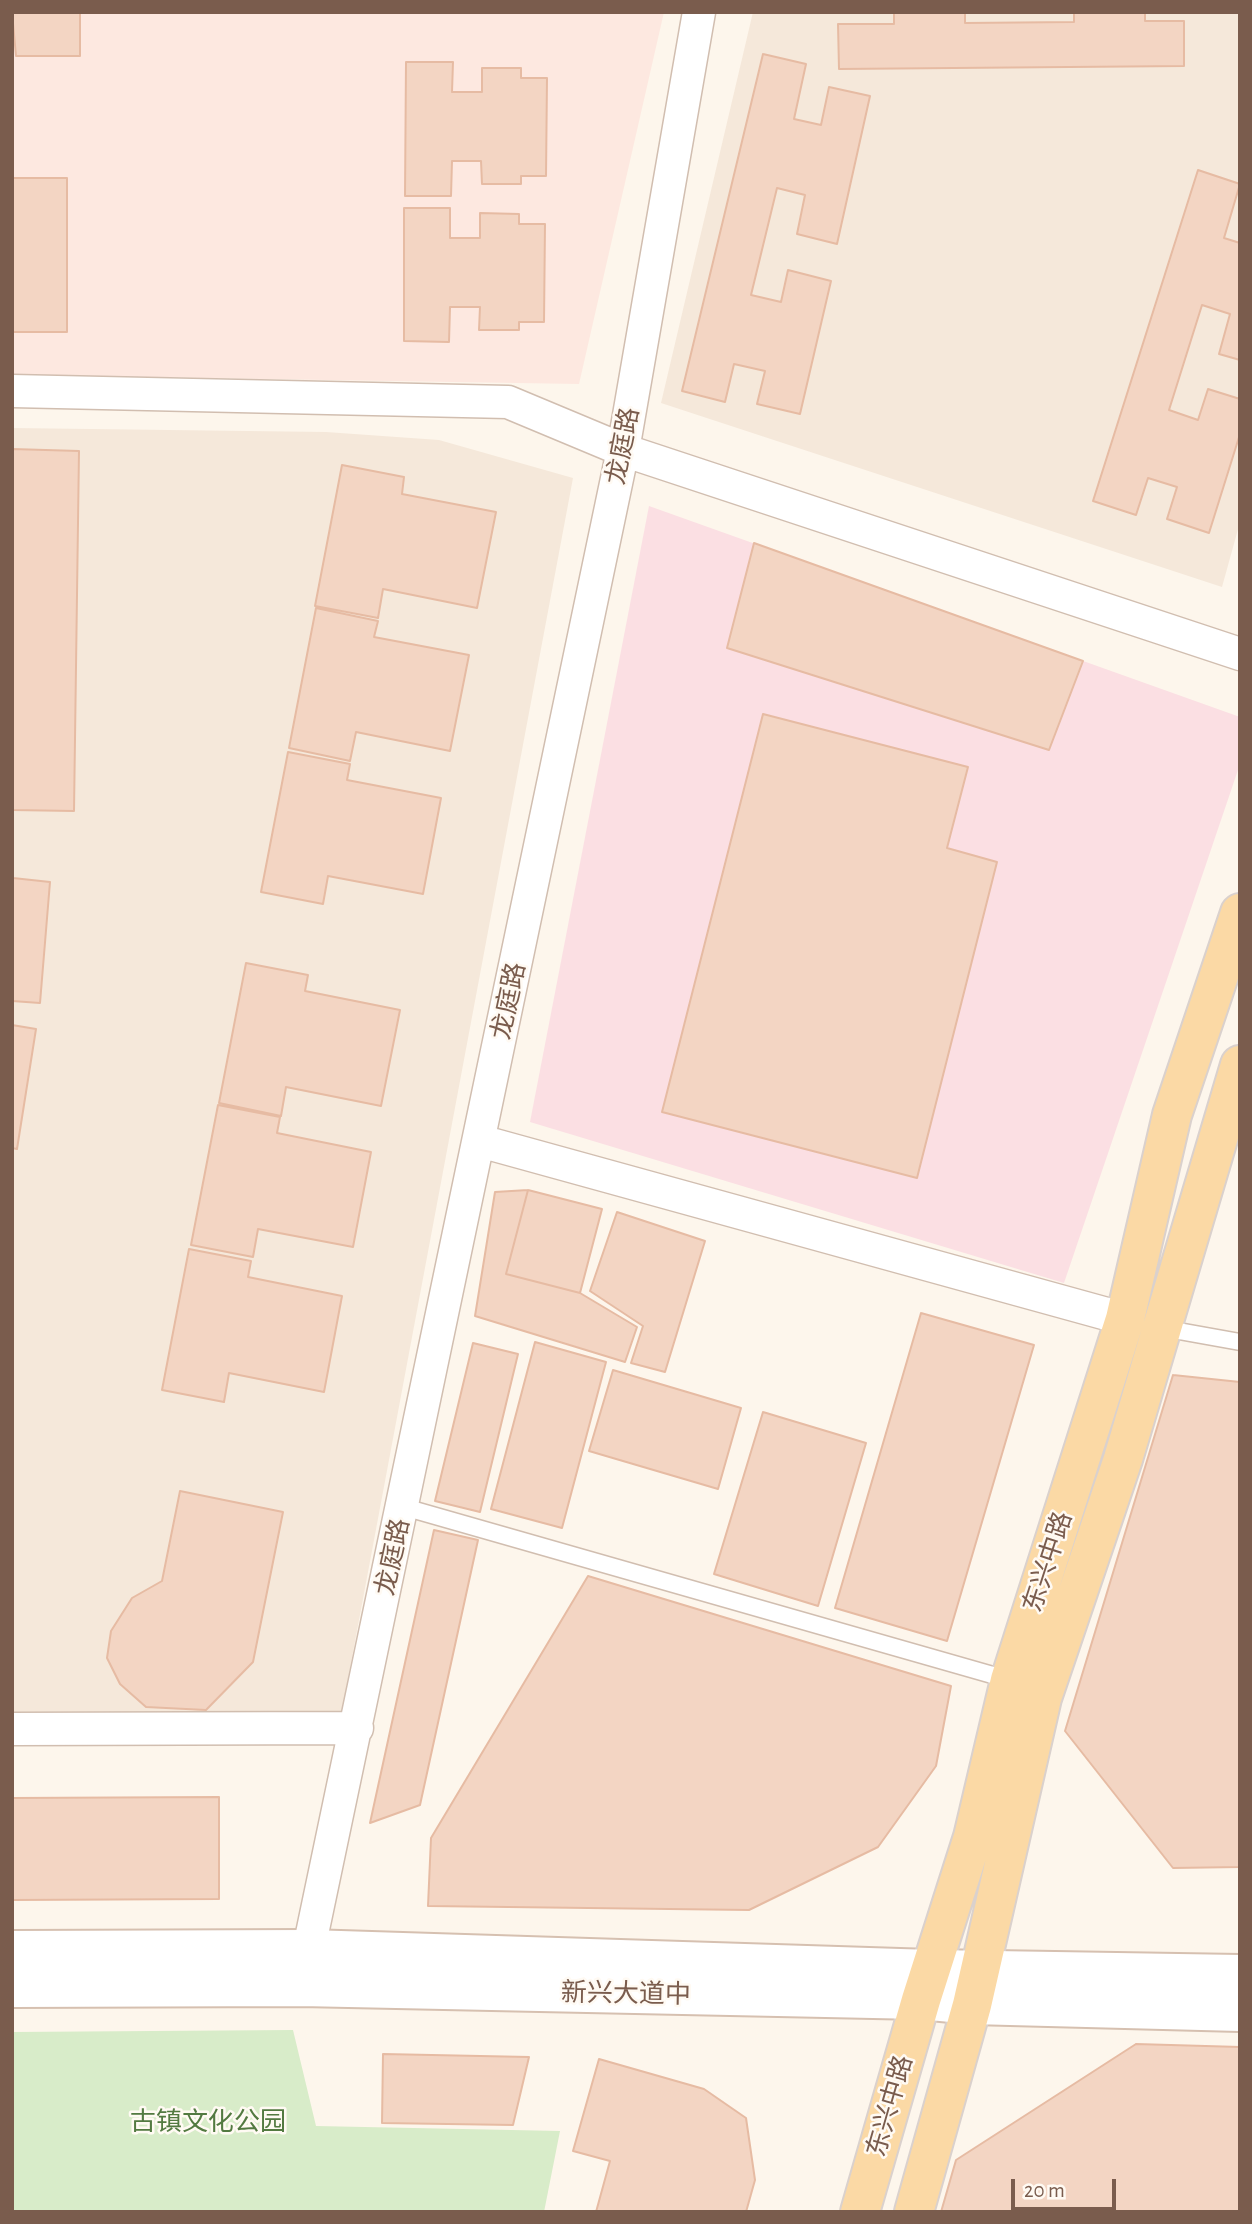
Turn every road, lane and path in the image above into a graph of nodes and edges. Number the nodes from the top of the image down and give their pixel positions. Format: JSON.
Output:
{"nodes":[{"id":1,"x":699,"y":12,"type":"edge"},
{"id":2,"x":12,"y":391,"type":"edge"},
{"id":3,"x":623,"y":450,"type":"junction"},
{"id":4,"x":1240,"y":654,"type":"edge"},
{"id":5,"x":1240,"y":913,"type":"edge"},
{"id":6,"x":1240,"y":1065,"type":"edge"},
{"id":7,"x":480,"y":1141,"type":"junction"},
{"id":8,"x":1142,"y":1324,"type":"junction"},
{"id":9,"x":1240,"y":1342,"type":"edge"},
{"id":10,"x":404,"y":1507,"type":"junction"},
{"id":11,"x":1010,"y":1680,"type":"junction"},
{"id":12,"x":357,"y":1728,"type":"junction"},
{"id":13,"x":12,"y":1729,"type":"edge"},
{"id":14,"x":309,"y":1949,"type":"junction"},
{"id":15,"x":12,"y":1950,"type":"edge"},
{"id":16,"x":1240,"y":1974,"type":"edge"},
{"id":17,"x":652,"y":1977,"type":"junction"},
{"id":18,"x":926,"y":1985,"type":"junction"},
{"id":19,"x":301,"y":1987,"type":"junction"},
{"id":20,"x":12,"y":1988,"type":"edge"},
{"id":21,"x":976,"y":1988,"type":"junction"},
{"id":22,"x":1240,"y":2012,"type":"edge"},
{"id":23,"x":860,"y":2212,"type":"edge"},
{"id":24,"x":914,"y":2212,"type":"edge"}],
"edges":[{"from":1,"to":3,"type":"street","name":"龙庭路"},
{"from":2,"to":3,"type":"street"},
{"from":3,"to":4,"type":"street"},
{"from":3,"to":7,"type":"street","name":"龙庭路"},
{"from":5,"to":8,"type":"main road","name":"东兴中路"},
{"from":6,"to":8,"type":"main road","name":"东兴中路"},
{"from":7,"to":8,"type":"street"},
{"from":7,"to":10,"type":"street","name":"龙庭路"},
{"from":8,"to":9,"type":"lane"},
{"from":8,"to":11,"type":"main road","name":"东兴中路"},
{"from":8,"to":21,"type":"main road","name":"东兴中路"},
{"from":10,"to":11,"type":"lane"},
{"from":10,"to":12,"type":"street","name":"龙庭路"},
{"from":11,"to":18,"type":"main road","name":"东兴中路"},
{"from":12,"to":13,"type":"street"},
{"from":12,"to":14,"type":"street","name":"龙庭路"},
{"from":14,"to":15,"type":"main road","name":"新兴大道中"},
{"from":14,"to":17,"type":"main road","name":"新兴大道中"},
{"from":14,"to":19,"type":"street","name":"龙庭路"},
{"from":16,"to":21,"type":"main road","name":"新兴大道中"},
{"from":17,"to":18,"type":"main road","name":"新兴大道中"},
{"from":17,"to":19,"type":"main road","name":"新兴大道中"},
{"from":18,"to":21,"type":"main road","name":"新兴大道中"},
{"from":18,"to":23,"type":"main road","name":"东兴中路"},
{"from":19,"to":20,"type":"main road","name":"新兴大道中"},
{"from":21,"to":22,"type":"main road","name":"新兴大道中"},
{"from":21,"to":24,"type":"main road","name":"东兴中路"}]}
